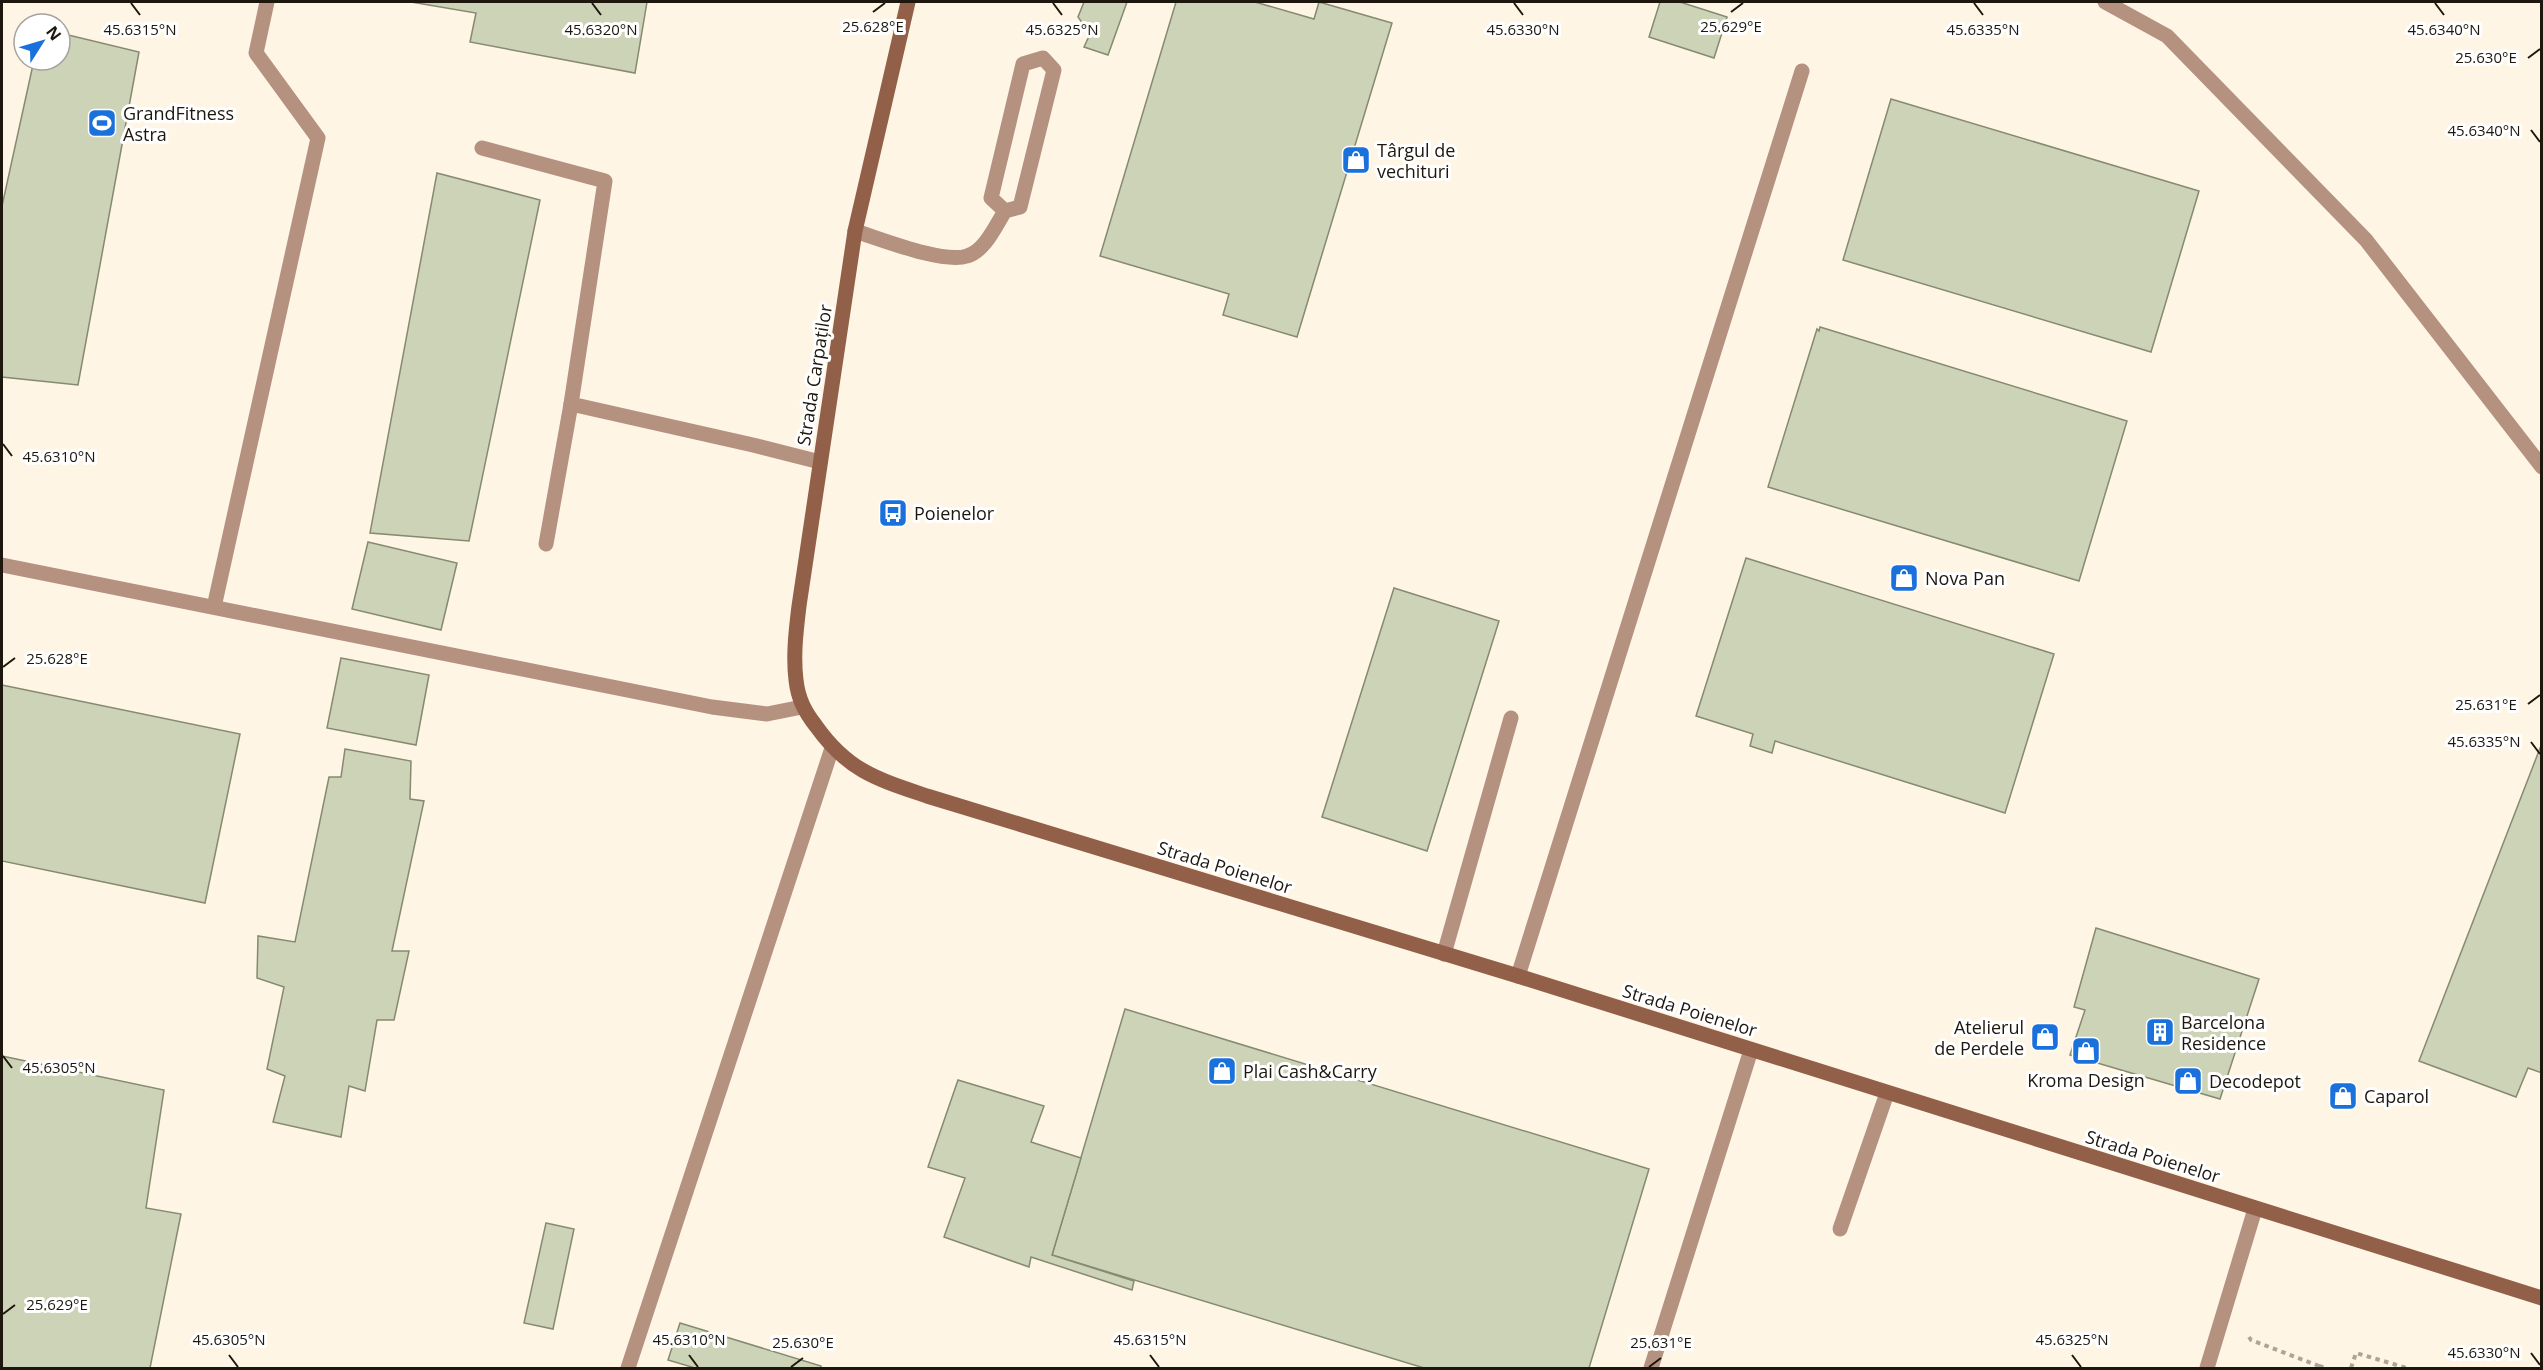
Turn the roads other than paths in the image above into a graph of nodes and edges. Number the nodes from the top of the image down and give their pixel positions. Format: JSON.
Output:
{"nodes":[{"id":1,"x":267,"y":2,"type":"edge"},
{"id":2,"x":908,"y":2,"type":"edge"},
{"id":3,"x":2105,"y":2,"type":"edge"},
{"id":4,"x":1802,"y":71,"type":"dead end"},
{"id":5,"x":482,"y":148,"type":"dead end"},
{"id":6,"x":1005,"y":211,"type":"junction"},
{"id":7,"x":855,"y":231,"type":"junction"},
{"id":8,"x":571,"y":404,"type":"junction"},
{"id":9,"x":820,"y":462,"type":"junction"},
{"id":10,"x":2541,"y":467,"type":"edge"},
{"id":11,"x":546,"y":544,"type":"dead end"},
{"id":12,"x":2,"y":565,"type":"edge"},
{"id":13,"x":214,"y":607,"type":"junction"},
{"id":14,"x":802,"y":707,"type":"junction"},
{"id":15,"x":1511,"y":718,"type":"dead end"},
{"id":16,"x":832,"y":748,"type":"junction"},
{"id":17,"x":1444,"y":954,"type":"junction"},
{"id":18,"x":1518,"y":976,"type":"junction"},
{"id":19,"x":1751,"y":1050,"type":"junction"},
{"id":20,"x":1887,"y":1093,"type":"junction"},
{"id":21,"x":2255,"y":1209,"type":"junction"},
{"id":22,"x":1840,"y":1229,"type":"dead end"},
{"id":23,"x":2541,"y":1298,"type":"edge"},
{"id":24,"x":2211,"y":1367,"type":"edge"},
{"id":25,"x":628,"y":1368,"type":"edge"},
{"id":26,"x":1651,"y":1368,"type":"edge"}],
"edges":[{"from":1,"to":13,"type":"street"},
{"from":2,"to":7,"type":"main road","name":"Strada Carpaților"},
{"from":3,"to":10,"type":"street"},
{"from":4,"to":18,"type":"street"},
{"from":5,"to":8,"type":"street"},
{"from":6,"to":6,"type":"street"},
{"from":6,"to":7,"type":"street"},
{"from":7,"to":9,"type":"main road","name":"Strada Carpaților"},
{"from":8,"to":9,"type":"street"},
{"from":8,"to":11,"type":"street"},
{"from":9,"to":14,"type":"main road","name":"Strada Carpaților"},
{"from":12,"to":13,"type":"street"},
{"from":13,"to":14,"type":"street"},
{"from":14,"to":16,"type":"main road","name":"Strada Carpaților"},
{"from":15,"to":17,"type":"street"},
{"from":16,"to":17,"type":"main road","name":"Strada Poienelor"},
{"from":16,"to":25,"type":"street"},
{"from":17,"to":18,"type":"main road","name":"Strada Poienelor"},
{"from":18,"to":19,"type":"main road","name":"Strada Poienelor"},
{"from":19,"to":20,"type":"main road","name":"Strada Poienelor"},
{"from":19,"to":26,"type":"street"},
{"from":20,"to":21,"type":"main road","name":"Strada Poienelor"},
{"from":20,"to":22,"type":"street"},
{"from":21,"to":23,"type":"main road","name":"Strada Poienelor"},
{"from":21,"to":24,"type":"street"}]}
